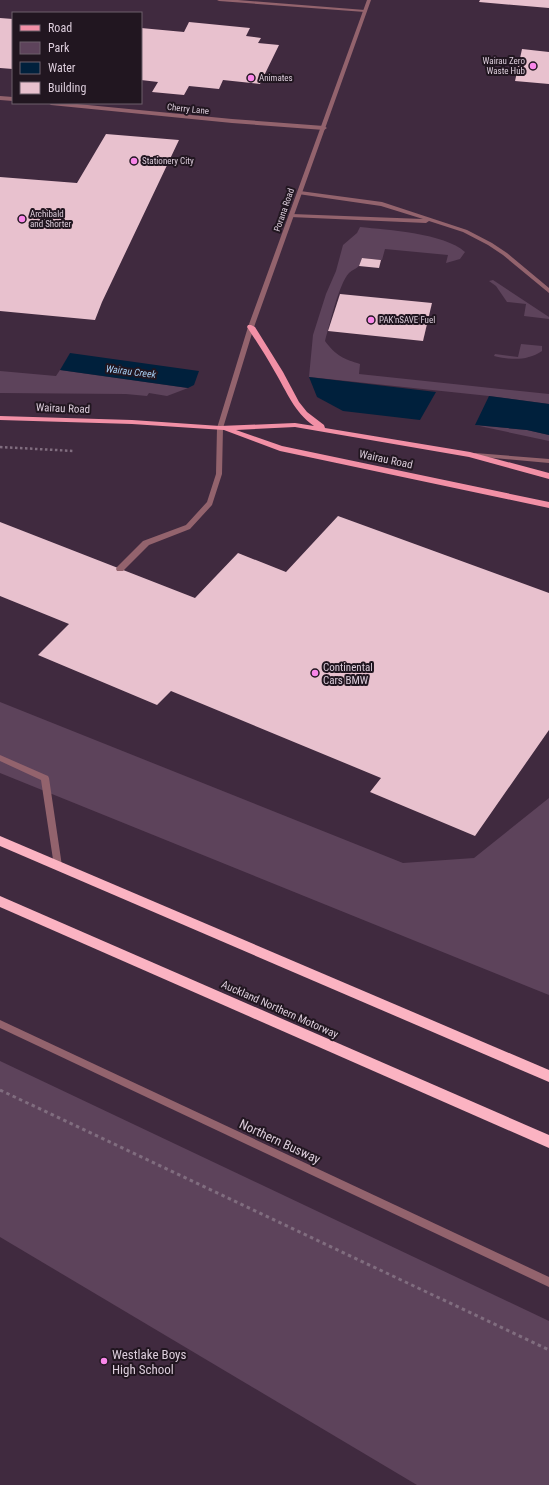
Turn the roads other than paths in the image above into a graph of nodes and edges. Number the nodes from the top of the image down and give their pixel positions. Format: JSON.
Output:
{"nodes":[{"id":1,"x":219,"y":0,"type":"edge"},
{"id":2,"x":369,"y":0,"type":"edge"},
{"id":3,"x":366,"y":11,"type":"junction"},
{"id":4,"x":0,"y":98,"type":"edge"},
{"id":5,"x":12,"y":99,"type":"edge"},
{"id":6,"x":61,"y":104,"type":"edge"},
{"id":7,"x":324,"y":128,"type":"junction"},
{"id":8,"x":300,"y":193,"type":"junction"},
{"id":9,"x":292,"y":216,"type":"junction"},
{"id":10,"x":435,"y":222,"type":"junction"},
{"id":11,"x":549,"y":291,"type":"edge"},
{"id":12,"x":251,"y":327,"type":"junction"},
{"id":13,"x":0,"y":418,"type":"edge"},
{"id":14,"x":220,"y":428,"type":"junction"},
{"id":15,"x":326,"y":430,"type":"junction"},
{"id":16,"x":470,"y":455,"type":"junction"},
{"id":17,"x":549,"y":461,"type":"edge"},
{"id":18,"x":549,"y":476,"type":"edge"},
{"id":19,"x":549,"y":505,"type":"edge"},
{"id":20,"x":120,"y":569,"type":"dead end"},
{"id":21,"x":0,"y":758,"type":"edge"},
{"id":22,"x":0,"y":841,"type":"edge"},
{"id":23,"x":58,"y":866,"type":"junction"},
{"id":24,"x":0,"y":901,"type":"edge"},
{"id":25,"x":0,"y":1024,"type":"edge"},
{"id":26,"x":549,"y":1076,"type":"edge"},
{"id":27,"x":549,"y":1142,"type":"edge"},
{"id":28,"x":549,"y":1282,"type":"edge"}],
"edges":[{"from":1,"to":3,"type":"street"},
{"from":2,"to":3,"type":"street","name":"Porana Road"},
{"from":3,"to":7,"type":"street","name":"Porana Road"},
{"from":4,"to":5,"type":"street"},
{"from":6,"to":7,"type":"street","name":"Cherry Lane"},
{"from":7,"to":8,"type":"street","name":"Porana Road"},
{"from":8,"to":9,"type":"street","name":"Porana Road"},
{"from":8,"to":10,"type":"street"},
{"from":9,"to":10,"type":"street"},
{"from":9,"to":12,"type":"street","name":"Porana Road"},
{"from":10,"to":11,"type":"street"},
{"from":12,"to":14,"type":"street","name":"Porana Road"},
{"from":12,"to":15,"type":"main road"},
{"from":13,"to":14,"type":"main road","name":"Wairau Road"},
{"from":14,"to":15,"type":"main road","name":"Wairau Road"},
{"from":14,"to":19,"type":"main road","name":"Wairau Road"},
{"from":14,"to":20,"type":"street","name":"Porana Road"},
{"from":15,"to":16,"type":"main road","name":"Wairau Road"},
{"from":16,"to":17,"type":"street"},
{"from":16,"to":18,"type":"main road","name":"Wairau Road"},
{"from":21,"to":23,"type":"street"},
{"from":22,"to":23,"type":"highway"},
{"from":23,"to":26,"type":"highway"},
{"from":24,"to":27,"type":"highway","name":"Auckland Northern Motorway"},
{"from":25,"to":28,"type":"street","name":"Northern Busway"}]}
